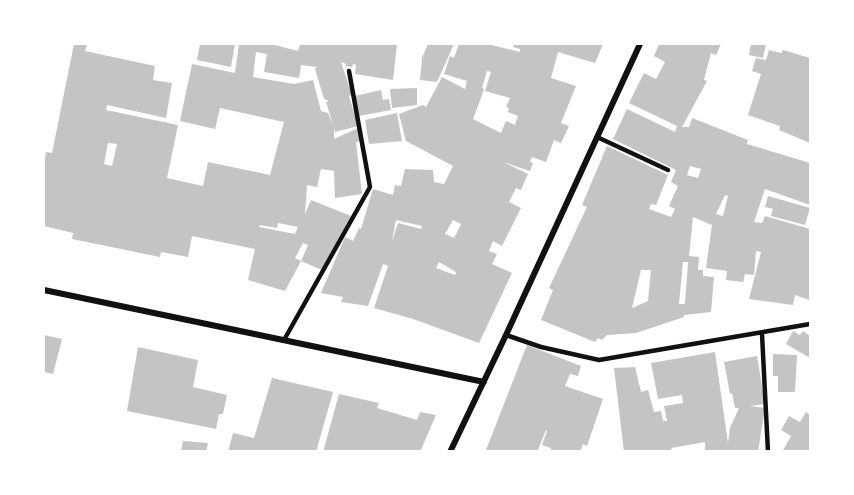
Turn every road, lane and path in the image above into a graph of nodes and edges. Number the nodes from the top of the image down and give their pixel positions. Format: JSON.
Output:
{"nodes":[{"id":1,"x":640,"y":44,"type":"edge"},
{"id":2,"x":349,"y":71,"type":"dead end"},
{"id":3,"x":597,"y":137,"type":"junction"},
{"id":4,"x":668,"y":170,"type":"dead end"},
{"id":5,"x":44,"y":290,"type":"edge"},
{"id":6,"x":810,"y":324,"type":"edge"},
{"id":7,"x":506,"y":334,"type":"junction"},
{"id":8,"x":762,"y":334,"type":"junction"},
{"id":9,"x":284,"y":340,"type":"junction"},
{"id":10,"x":484,"y":382,"type":"junction"},
{"id":11,"x":450,"y":452,"type":"edge"},
{"id":12,"x":768,"y":452,"type":"edge"}],
"edges":[{"from":1,"to":3,"type":"street"},
{"from":2,"to":9,"type":"lane"},
{"from":3,"to":4,"type":"lane"},
{"from":3,"to":7,"type":"street"},
{"from":5,"to":9,"type":"street"},
{"from":6,"to":8,"type":"lane"},
{"from":7,"to":8,"type":"lane"},
{"from":7,"to":10,"type":"street"},
{"from":8,"to":12,"type":"lane"},
{"from":9,"to":10,"type":"street"},
{"from":10,"to":11,"type":"street"}]}
